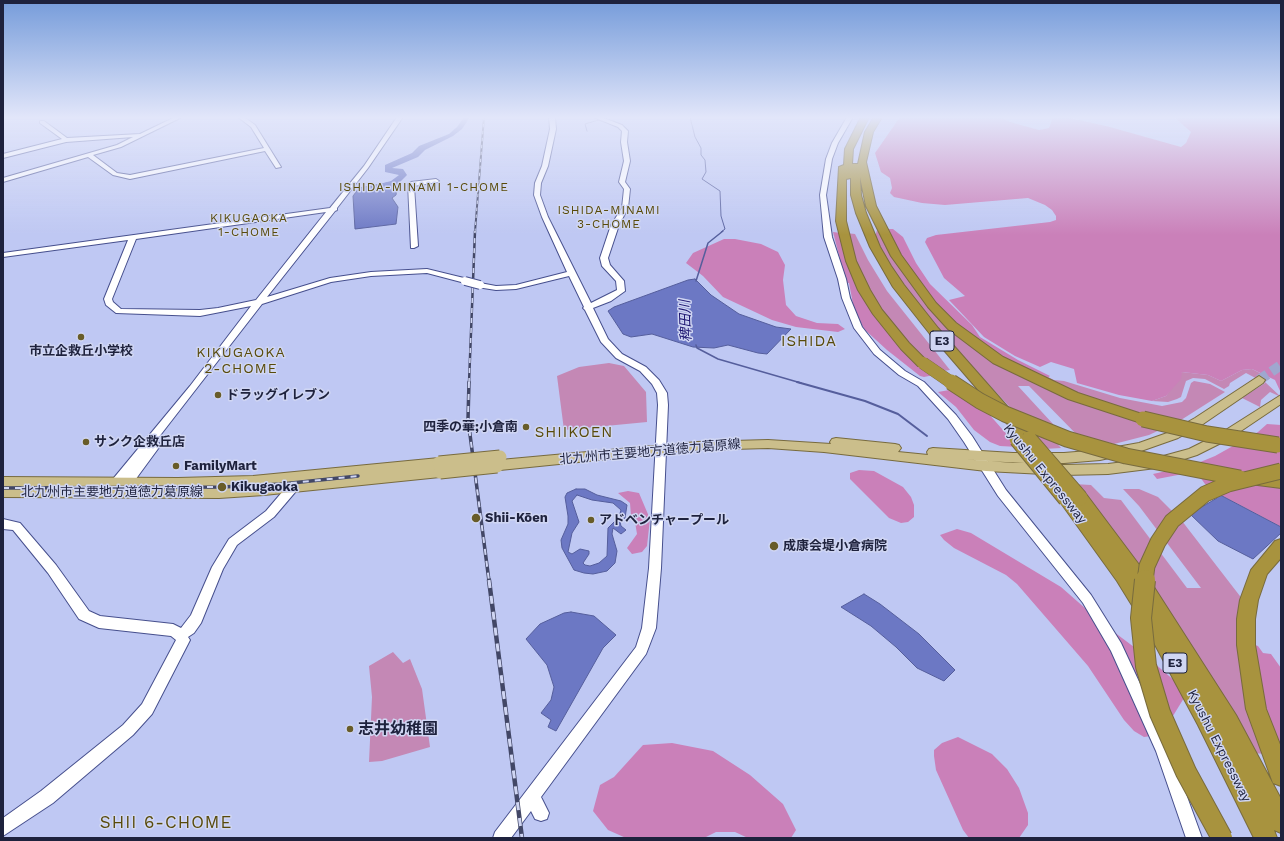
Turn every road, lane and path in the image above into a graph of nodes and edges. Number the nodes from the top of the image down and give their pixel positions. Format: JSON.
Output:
{"nodes":[{"id":1,"x":89,"y":156,"type":"joint"},
{"id":2,"x":232,"y":156,"type":"edge"},
{"id":3,"x":272,"y":156,"type":"edge"},
{"id":4,"x":373,"y":156,"type":"edge"},
{"id":5,"x":378,"y":156,"type":"edge"},
{"id":6,"x":547,"y":156,"type":"edge"},
{"id":7,"x":626,"y":156,"type":"edge"},
{"id":8,"x":830,"y":156,"type":"edge"},
{"id":9,"x":848,"y":156,"type":"edge"},
{"id":10,"x":857,"y":156,"type":"edge"},
{"id":11,"x":863,"y":156,"type":"edge"},
{"id":12,"x":278,"y":166,"type":"dead end"},
{"id":13,"x":3,"y":180,"type":"edge"},
{"id":14,"x":436,"y":181,"type":"dead end"},
{"id":15,"x":848,"y":191,"type":"junction"},
{"id":16,"x":334,"y":209,"type":"junction"},
{"id":17,"x":133,"y":236,"type":"junction"},
{"id":18,"x":414,"y":246,"type":"dead end"},
{"id":19,"x":3,"y":254,"type":"edge"},
{"id":20,"x":572,"y":273,"type":"junction"},
{"id":21,"x":262,"y":301,"type":"junction"},
{"id":22,"x":587,"y":308,"type":"junction"},
{"id":23,"x":1259,"y":380,"type":"tunnel mouth"},
{"id":24,"x":1281,"y":399,"type":"edge"},
{"id":25,"x":1279,"y":445,"type":"edge"},
{"id":26,"x":660,"y":446,"type":"junction"},
{"id":27,"x":983,"y":461,"type":"junction"},
{"id":28,"x":440,"y":468,"type":"junction"},
{"id":29,"x":1281,"y":471,"type":"edge"},
{"id":30,"x":3,"y":482,"type":"edge"},
{"id":31,"x":1281,"y":482,"type":"edge"},
{"id":32,"x":119,"y":487,"type":"junction"},
{"id":33,"x":293,"y":487,"type":"junction"},
{"id":34,"x":3,"y":492,"type":"edge"},
{"id":35,"x":1073,"y":499,"type":"junction"},
{"id":36,"x":3,"y":524,"type":"edge"},
{"id":37,"x":1281,"y":546,"type":"edge"},
{"id":38,"x":181,"y":635,"type":"junction"},
{"id":39,"x":1281,"y":775,"type":"edge"},
{"id":40,"x":532,"y":797,"type":"junction"},
{"id":41,"x":541,"y":813,"type":"dead end"},
{"id":42,"x":1281,"y":822,"type":"edge"},
{"id":43,"x":3,"y":828,"type":"edge"},
{"id":44,"x":500,"y":838,"type":"edge"},
{"id":45,"x":1194,"y":838,"type":"edge"},
{"id":46,"x":1222,"y":838,"type":"edge"},
{"id":47,"x":1266,"y":838,"type":"edge"}],
"edges":[{"from":1,"to":2,"type":"street"},
{"from":1,"to":13,"type":"street"},
{"from":3,"to":12,"type":"street"},
{"from":4,"to":16,"type":"street"},
{"from":5,"to":16,"type":"street"},
{"from":6,"to":20,"type":"street"},
{"from":7,"to":22,"type":"street"},
{"from":8,"to":27,"type":"street"},
{"from":9,"to":15,"type":"highway","name":"Kyushu Expressway","number":"E3"},
{"from":10,"to":15,"type":"highway","name":"Kyushu Expressway","number":"E3"},
{"from":11,"to":25,"type":"highway","bridge":true},
{"from":14,"to":18,"type":"street"},
{"from":15,"to":31,"type":"highway","bridge":true},
{"from":15,"to":35,"type":"highway","name":"Kyushu Expressway","number":"E3","bridge":true},
{"from":16,"to":17,"type":"street"},
{"from":16,"to":21,"type":"street"},
{"from":17,"to":19,"type":"street"},
{"from":17,"to":21,"type":"street"},
{"from":20,"to":21,"type":"street","bridge":true},
{"from":20,"to":22,"type":"street"},
{"from":21,"to":32,"type":"street"},
{"from":22,"to":26,"type":"street"},
{"from":23,"to":27,"type":"main road","name":"北九州市主要地方道徳力葛原線"},
{"from":24,"to":27,"type":"main road","name":"北九州市主要地方道徳力葛原線"},
{"from":26,"to":27,"type":"main road","name":"北九州市主要地方道徳力葛原線"},
{"from":26,"to":28,"type":"main road","name":"北九州市主要地方道徳力葛原線","bridge":true},
{"from":26,"to":40,"type":"street"},
{"from":27,"to":45,"type":"street"},
{"from":28,"to":32,"type":"main road","name":"北九州市主要地方道徳力葛原線"},
{"from":28,"to":33,"type":"main road","name":"北九州市主要地方道徳力葛原線"},
{"from":29,"to":46,"type":"highway","bridge":true},
{"from":30,"to":32,"type":"main road","name":"北九州市主要地方道徳力葛原線"},
{"from":32,"to":33,"type":"main road","name":"北九州市主要地方道徳力葛原線"},
{"from":32,"to":34,"type":"main road","name":"北九州市主要地方道徳力葛原線"},
{"from":33,"to":38,"type":"street"},
{"from":35,"to":42,"type":"highway","name":"Kyushu Expressway","number":"E3"},
{"from":35,"to":47,"type":"highway","name":"Kyushu Expressway","number":"E3"},
{"from":36,"to":38,"type":"street"},
{"from":37,"to":39,"type":"highway"},
{"from":38,"to":43,"type":"street"},
{"from":40,"to":41,"type":"street"},
{"from":40,"to":44,"type":"street"}]}
